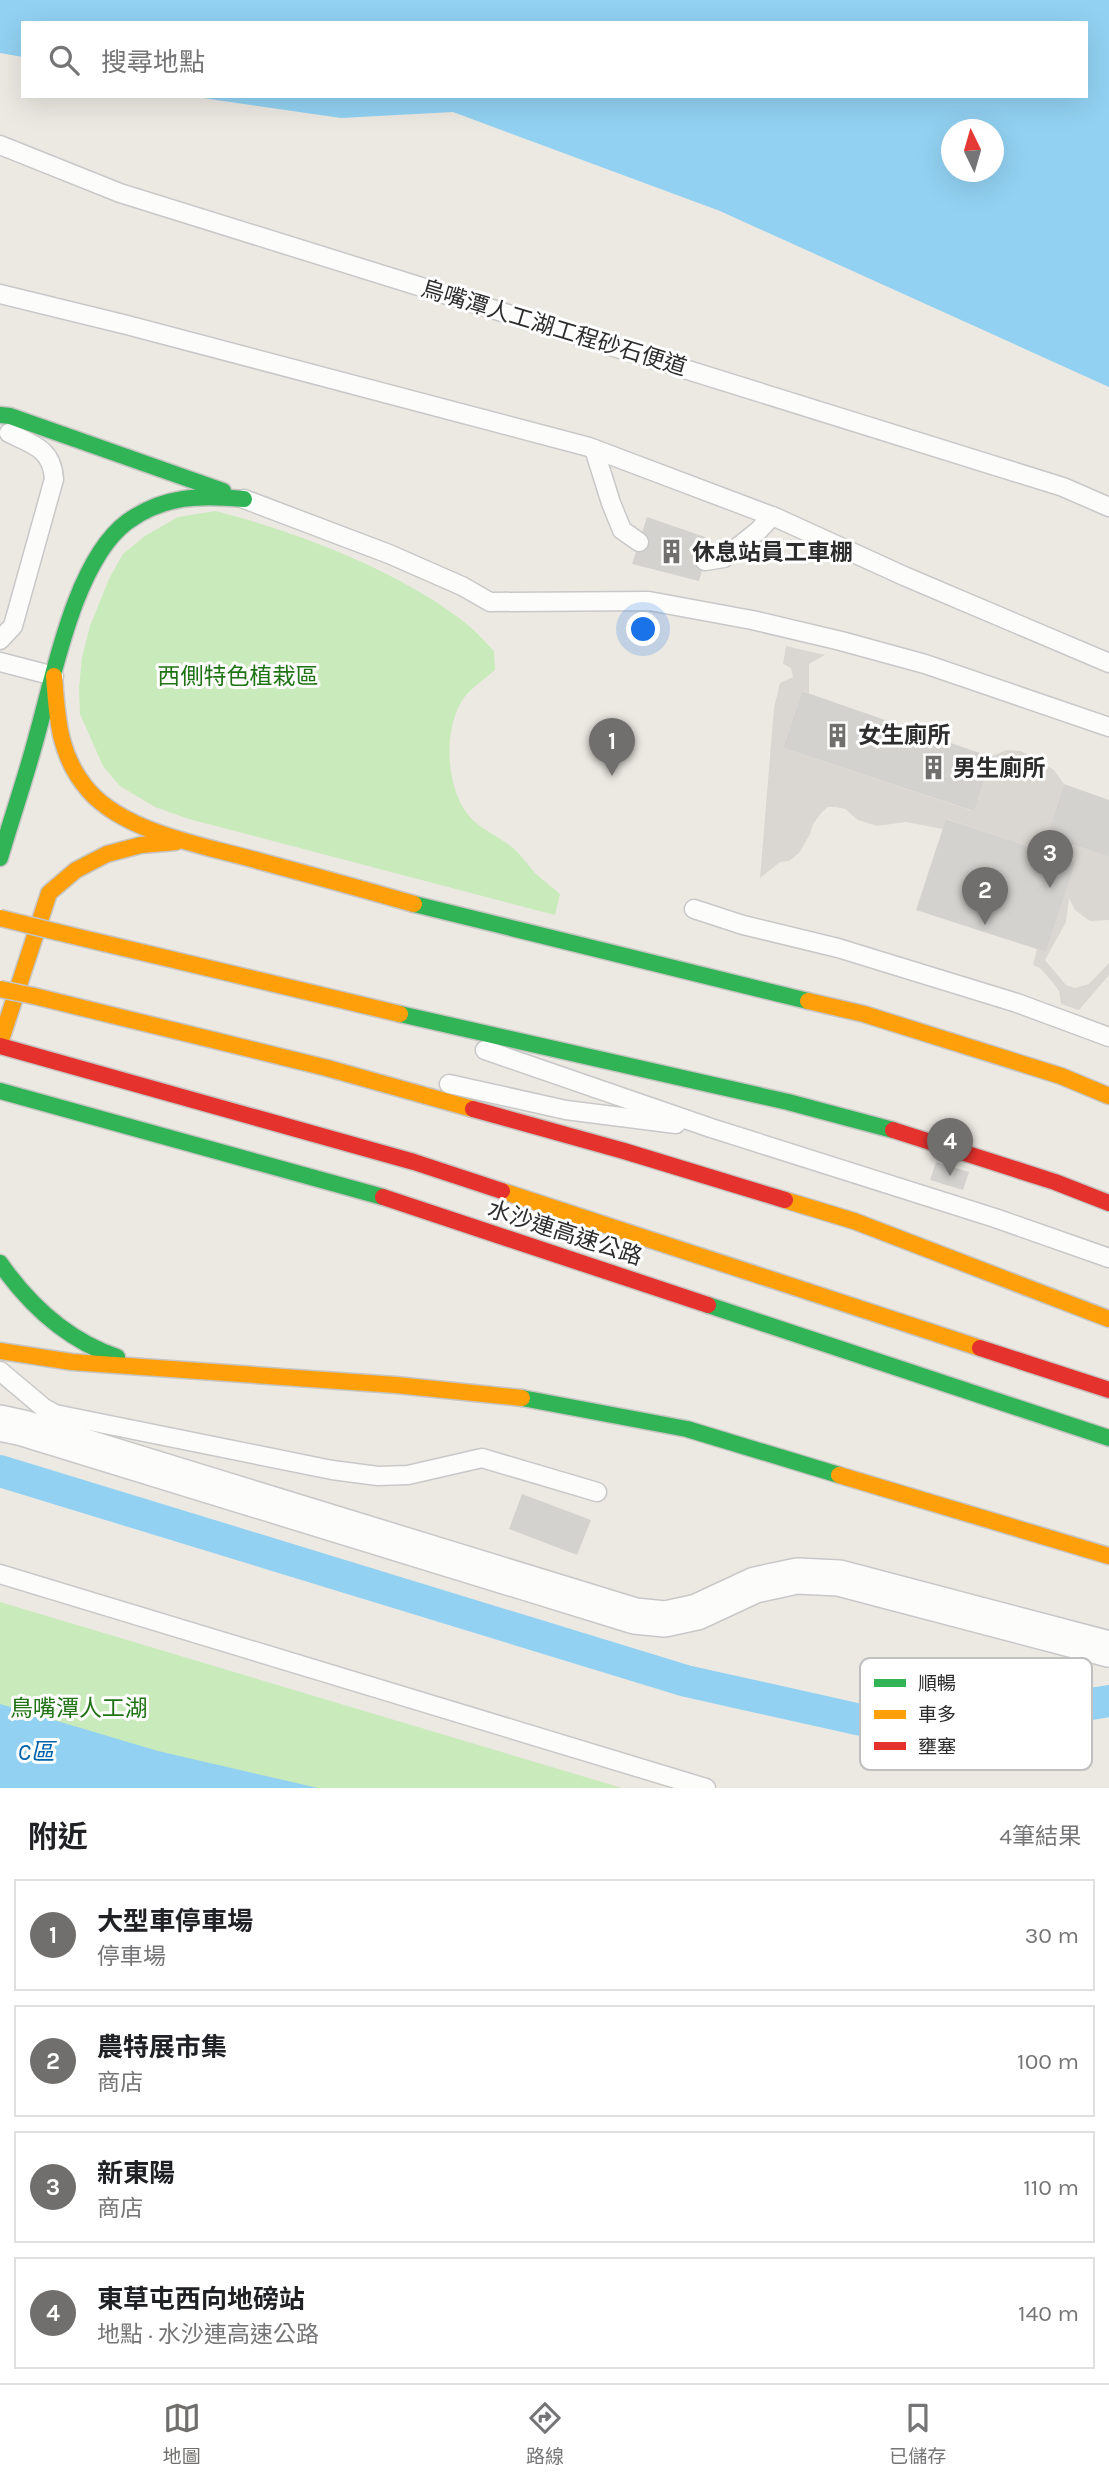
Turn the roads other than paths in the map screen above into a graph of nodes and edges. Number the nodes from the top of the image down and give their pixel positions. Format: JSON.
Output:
{"nodes":[{"id":1,"x":0,"y":145,"type":"edge"},
{"id":2,"x":0,"y":295,"type":"edge"},
{"id":3,"x":0,"y":415,"type":"edge"},
{"id":4,"x":0,"y":429,"type":"edge"},
{"id":5,"x":594,"y":449,"type":"junction"},
{"id":6,"x":244,"y":499,"type":"junction"},
{"id":7,"x":1109,"y":507,"type":"edge"},
{"id":8,"x":772,"y":516,"type":"junction"},
{"id":9,"x":639,"y":542,"type":"dead end"},
{"id":10,"x":705,"y":561,"type":"dead end"},
{"id":11,"x":0,"y":640,"type":"edge"},
{"id":12,"x":0,"y":662,"type":"edge"},
{"id":13,"x":1109,"y":663,"type":"edge"},
{"id":14,"x":54,"y":676,"type":"junction"},
{"id":15,"x":1109,"y":727,"type":"edge"},
{"id":16,"x":9,"y":797,"type":"edge"},
{"id":17,"x":189,"y":842,"type":"junction"},
{"id":18,"x":0,"y":859,"type":"edge"},
{"id":19,"x":694,"y":909,"type":"dead end"},
{"id":20,"x":0,"y":918,"type":"edge"},
{"id":21,"x":0,"y":989,"type":"edge"},
{"id":22,"x":339,"y":1000,"type":"junction"},
{"id":23,"x":1109,"y":1037,"type":"edge"},
{"id":24,"x":4,"y":1046,"type":"edge"},
{"id":25,"x":327,"y":1068,"type":"junction"},
{"id":26,"x":0,"y":1091,"type":"edge"},
{"id":27,"x":1109,"y":1096,"type":"edge"},
{"id":28,"x":710,"y":1128,"type":"junction"},
{"id":29,"x":1109,"y":1203,"type":"edge"},
{"id":30,"x":1109,"y":1258,"type":"edge"},
{"id":31,"x":0,"y":1263,"type":"edge"},
{"id":32,"x":1109,"y":1319,"type":"edge"},
{"id":33,"x":0,"y":1351,"type":"edge"},
{"id":34,"x":170,"y":1370,"type":"junction"},
{"id":35,"x":0,"y":1371,"type":"edge"},
{"id":36,"x":1109,"y":1390,"type":"edge"},
{"id":37,"x":0,"y":1423,"type":"edge"},
{"id":38,"x":1109,"y":1438,"type":"edge"},
{"id":39,"x":597,"y":1492,"type":"dead end"},
{"id":40,"x":1109,"y":1556,"type":"edge"},
{"id":41,"x":0,"y":1574,"type":"edge"},
{"id":42,"x":1109,"y":1649,"type":"edge"},
{"id":43,"x":706,"y":1788,"type":"edge"}],
"edges":[{"from":1,"to":7,"type":"lane","name":"烏嘴潭人工湖工程砂石便道"},
{"from":2,"to":5,"type":"lane"},
{"from":3,"to":6,"type":"highway"},
{"from":4,"to":11,"type":"lane"},
{"from":5,"to":8,"type":"lane"},
{"from":5,"to":9,"type":"lane"},
{"from":6,"to":14,"type":"highway"},
{"from":6,"to":15,"type":"lane"},
{"from":8,"to":10,"type":"lane"},
{"from":8,"to":13,"type":"lane"},
{"from":12,"to":14,"type":"lane"},
{"from":14,"to":16,"type":"highway"},
{"from":14,"to":17,"type":"highway"},
{"from":16,"to":18,"type":"highway"},
{"from":17,"to":24,"type":"highway"},
{"from":17,"to":27,"type":"highway"},
{"from":19,"to":23,"type":"lane"},
{"from":20,"to":22,"type":"highway","bridge":true},
{"from":21,"to":25,"type":"highway","bridge":true},
{"from":22,"to":28,"type":"lane"},
{"from":22,"to":29,"type":"highway"},
{"from":24,"to":36,"type":"highway","name":"水沙連高速公路"},
{"from":25,"to":28,"type":"lane"},
{"from":25,"to":32,"type":"highway"},
{"from":26,"to":38,"type":"highway","name":"水沙連高速公路"},
{"from":28,"to":30,"type":"lane"},
{"from":31,"to":34,"type":"highway"},
{"from":33,"to":34,"type":"highway"},
{"from":34,"to":40,"type":"highway"},
{"from":35,"to":39,"type":"lane"},
{"from":37,"to":42,"type":"street"},
{"from":41,"to":43,"type":"lane"}]}
